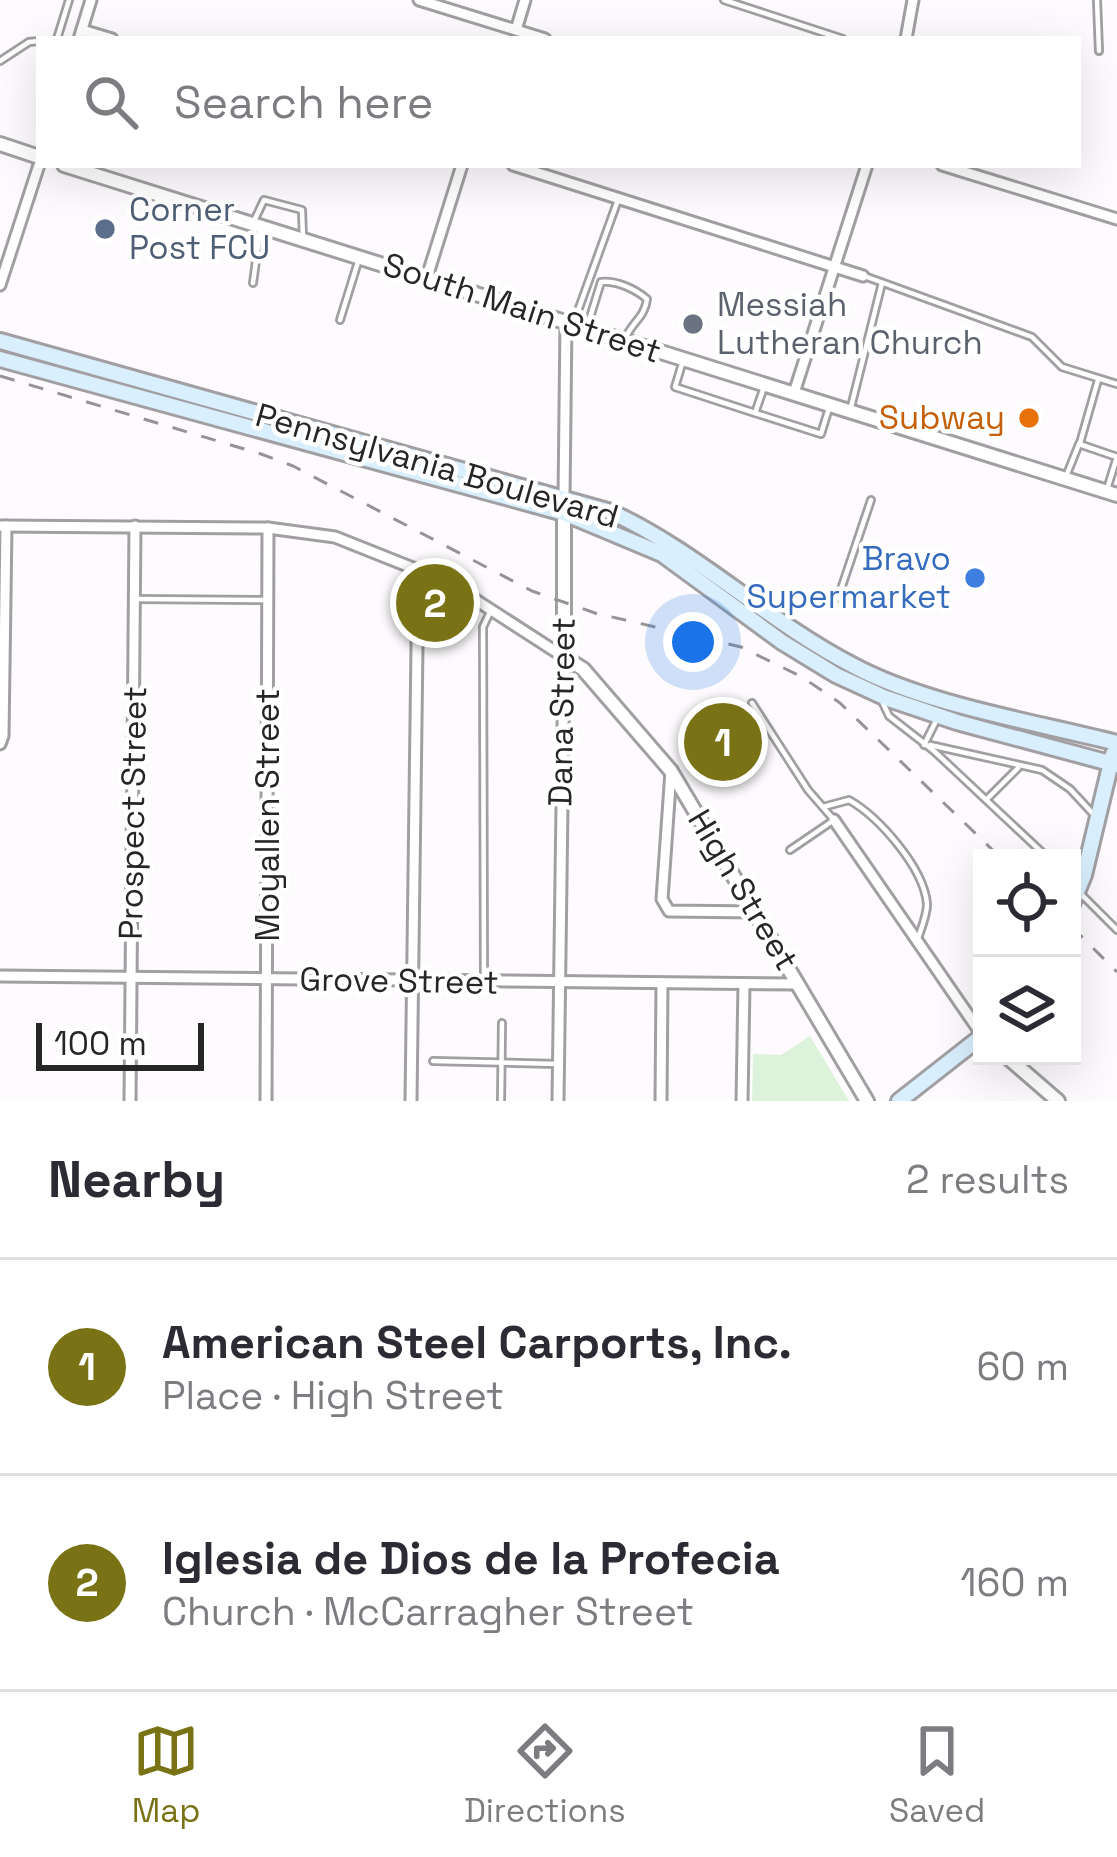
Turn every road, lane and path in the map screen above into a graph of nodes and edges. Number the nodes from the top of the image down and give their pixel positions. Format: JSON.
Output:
{"nodes":[{"id":1,"x":68,"y":0,"type":"edge"},
{"id":2,"x":91,"y":0,"type":"edge"},
{"id":3,"x":419,"y":0,"type":"edge"},
{"id":4,"x":525,"y":0,"type":"edge"},
{"id":5,"x":724,"y":0,"type":"edge"},
{"id":6,"x":913,"y":0,"type":"edge"},
{"id":7,"x":1096,"y":0,"type":"edge"},
{"id":8,"x":508,"y":32,"type":"edge"},
{"id":9,"x":81,"y":34,"type":"edge"},
{"id":10,"x":57,"y":36,"type":"edge"},
{"id":11,"x":834,"y":36,"type":"edge"},
{"id":12,"x":907,"y":36,"type":"edge"},
{"id":13,"x":36,"y":41,"type":"edge"},
{"id":14,"x":1099,"y":51,"type":"dead end"},
{"id":15,"x":0,"y":62,"type":"edge"},
{"id":16,"x":0,"y":144,"type":"edge"},
{"id":17,"x":36,"y":160,"type":"edge"},
{"id":18,"x":37,"y":168,"type":"edge"},
{"id":19,"x":74,"y":168,"type":"edge"},
{"id":20,"x":460,"y":168,"type":"edge"},
{"id":21,"x":523,"y":168,"type":"edge"},
{"id":22,"x":866,"y":168,"type":"edge"},
{"id":23,"x":952,"y":168,"type":"edge"},
{"id":24,"x":619,"y":198,"type":"junction"},
{"id":25,"x":1117,"y":219,"type":"edge"},
{"id":26,"x":257,"y":225,"type":"junction"},
{"id":27,"x":303,"y":239,"type":"junction"},
{"id":28,"x":360,"y":256,"type":"junction"},
{"id":29,"x":835,"y":265,"type":"junction"},
{"id":30,"x":862,"y":276,"type":"joint"},
{"id":31,"x":427,"y":277,"type":"junction"},
{"id":32,"x":253,"y":283,"type":"dead end"},
{"id":33,"x":882,"y":283,"type":"junction"},
{"id":34,"x":0,"y":285,"type":"edge"},
{"id":35,"x":340,"y":320,"type":"dead end"},
{"id":36,"x":575,"y":325,"type":"junction"},
{"id":37,"x":0,"y":341,"type":"edge"},
{"id":38,"x":625,"y":341,"type":"junction"},
{"id":39,"x":0,"y":359,"type":"edge"},
{"id":40,"x":684,"y":359,"type":"junction"},
{"id":41,"x":1098,"y":380,"type":"junction"},
{"id":42,"x":764,"y":384,"type":"junction"},
{"id":43,"x":1117,"y":384,"type":"edge"},
{"id":44,"x":794,"y":393,"type":"junction"},
{"id":45,"x":830,"y":405,"type":"junction"},
{"id":46,"x":850,"y":411,"type":"junction"},
{"id":47,"x":755,"y":413,"type":"junction"},
{"id":48,"x":1079,"y":445,"type":"junction"},
{"id":49,"x":1066,"y":479,"type":"junction"},
{"id":50,"x":1112,"y":494,"type":"edge"},
{"id":51,"x":871,"y":500,"type":"dead end"},
{"id":52,"x":564,"y":505,"type":"junction"},
{"id":53,"x":3,"y":526,"type":"edge"},
{"id":54,"x":135,"y":526,"type":"junction"},
{"id":55,"x":268,"y":528,"type":"junction"},
{"id":56,"x":418,"y":570,"type":"junction"},
{"id":57,"x":838,"y":598,"type":"dead end"},
{"id":58,"x":135,"y":599,"type":"junction"},
{"id":59,"x":269,"y":600,"type":"junction"},
{"id":60,"x":491,"y":610,"type":"junction"},
{"id":61,"x":2,"y":636,"type":"edge"},
{"id":62,"x":564,"y":657,"type":"junction"},
{"id":63,"x":881,"y":695,"type":"junction"},
{"id":64,"x":752,"y":703,"type":"dead end"},
{"id":65,"x":938,"y":716,"type":"junction"},
{"id":66,"x":1117,"y":743,"type":"edge"},
{"id":67,"x":0,"y":745,"type":"edge"},
{"id":68,"x":924,"y":745,"type":"junction"},
{"id":69,"x":1114,"y":764,"type":"edge"},
{"id":70,"x":1018,"y":768,"type":"junction"},
{"id":71,"x":670,"y":771,"type":"junction"},
{"id":72,"x":986,"y":799,"type":"junction"},
{"id":73,"x":823,"y":807,"type":"junction"},
{"id":74,"x":1097,"y":818,"type":"junction"},
{"id":75,"x":834,"y":820,"type":"junction"},
{"id":76,"x":1039,"y":849,"type":"edge"},
{"id":77,"x":790,"y":850,"type":"dead end"},
{"id":78,"x":1081,"y":864,"type":"edge"},
{"id":79,"x":1081,"y":903,"type":"edge"},
{"id":80,"x":758,"y":912,"type":"junction"},
{"id":81,"x":1117,"y":930,"type":"edge"},
{"id":82,"x":917,"y":941,"type":"junction"},
{"id":83,"x":0,"y":976,"type":"edge"},
{"id":84,"x":131,"y":976,"type":"junction"},
{"id":85,"x":268,"y":979,"type":"junction"},
{"id":86,"x":412,"y":981,"type":"junction"},
{"id":87,"x":484,"y":982,"type":"junction"},
{"id":88,"x":559,"y":982,"type":"junction"},
{"id":89,"x":662,"y":983,"type":"junction"},
{"id":90,"x":744,"y":984,"type":"junction"},
{"id":91,"x":799,"y":984,"type":"junction"},
{"id":92,"x":502,"y":1023,"type":"dead end"},
{"id":93,"x":973,"y":1023,"type":"edge"},
{"id":94,"x":973,"y":1043,"type":"edge"},
{"id":95,"x":433,"y":1061,"type":"dead end"},
{"id":96,"x":501,"y":1063,"type":"junction"},
{"id":97,"x":558,"y":1064,"type":"junction"},
{"id":98,"x":1016,"y":1065,"type":"edge"},
{"id":99,"x":130,"y":1101,"type":"edge"},
{"id":100,"x":266,"y":1101,"type":"edge"},
{"id":101,"x":411,"y":1101,"type":"edge"},
{"id":102,"x":501,"y":1101,"type":"edge"},
{"id":103,"x":558,"y":1101,"type":"edge"},
{"id":104,"x":661,"y":1101,"type":"edge"},
{"id":105,"x":742,"y":1101,"type":"edge"},
{"id":106,"x":867,"y":1101,"type":"edge"},
{"id":107,"x":899,"y":1101,"type":"edge"},
{"id":108,"x":1058,"y":1101,"type":"edge"}],
"edges":[{"from":1,"to":10,"type":"lane"},
{"from":2,"to":9,"type":"street"},
{"from":3,"to":8,"type":"street"},
{"from":4,"to":8,"type":"street"},
{"from":5,"to":11,"type":"lane"},
{"from":6,"to":12,"type":"street"},
{"from":7,"to":14,"type":"lane"},
{"from":13,"to":15,"type":"lane"},
{"from":16,"to":17,"type":"street"},
{"from":18,"to":34,"type":"street"},
{"from":19,"to":26,"type":"street","name":"South Main Street"},
{"from":20,"to":31,"type":"street"},
{"from":21,"to":24,"type":"street"},
{"from":22,"to":29,"type":"street"},
{"from":23,"to":25,"type":"street"},
{"from":24,"to":29,"type":"street"},
{"from":24,"to":36,"type":"lane"},
{"from":26,"to":27,"type":"street","name":"South Main Street"},
{"from":26,"to":27,"type":"lane"},
{"from":26,"to":32,"type":"lane"},
{"from":27,"to":28,"type":"street","name":"South Main Street"},
{"from":28,"to":31,"type":"street","name":"South Main Street"},
{"from":28,"to":35,"type":"lane"},
{"from":29,"to":30,"type":"street"},
{"from":29,"to":44,"type":"street"},
{"from":30,"to":33,"type":"lane"},
{"from":31,"to":36,"type":"street","name":"South Main Street"},
{"from":33,"to":41,"type":"lane"},
{"from":33,"to":46,"type":"lane"},
{"from":36,"to":38,"type":"street","name":"South Main Street"},
{"from":36,"to":38,"type":"lane"},
{"from":36,"to":52,"type":"street","name":"Dana Street"},
{"from":37,"to":52,"type":"main road","name":"Pennsylvania Boulevard"},
{"from":38,"to":40,"type":"street","name":"South Main Street"},
{"from":39,"to":52,"type":"main road","name":"Pennsylvania Boulevard"},
{"from":40,"to":42,"type":"street","name":"South Main Street"},
{"from":40,"to":47,"type":"lane"},
{"from":41,"to":43,"type":"lane"},
{"from":41,"to":48,"type":"lane"},
{"from":42,"to":44,"type":"street","name":"South Main Street"},
{"from":42,"to":47,"type":"lane"},
{"from":44,"to":45,"type":"street","name":"South Main Street"},
{"from":45,"to":46,"type":"street","name":"South Main Street"},
{"from":45,"to":47,"type":"lane"},
{"from":46,"to":49,"type":"street","name":"South Main Street"},
{"from":48,"to":49,"type":"lane"},
{"from":48,"to":50,"type":"lane"},
{"from":49,"to":50,"type":"street","name":"South Main Street"},
{"from":51,"to":57,"type":"lane"},
{"from":52,"to":62,"type":"street","name":"Dana Street"},
{"from":52,"to":63,"type":"main road","name":"Pennsylvania Boulevard"},
{"from":52,"to":66,"type":"main road","name":"Pennsylvania Boulevard"},
{"from":53,"to":54,"type":"street","name":"High Street"},
{"from":53,"to":61,"type":"street"},
{"from":54,"to":55,"type":"street","name":"High Street"},
{"from":54,"to":58,"type":"street","name":"Prospect Street"},
{"from":55,"to":56,"type":"street","name":"High Street"},
{"from":55,"to":59,"type":"street","name":"Moyallen Street"},
{"from":56,"to":60,"type":"street","name":"High Street"},
{"from":56,"to":86,"type":"street"},
{"from":58,"to":59,"type":"lane"},
{"from":58,"to":84,"type":"street","name":"Prospect Street"},
{"from":59,"to":85,"type":"street","name":"Moyallen Street"},
{"from":60,"to":62,"type":"street","name":"High Street"},
{"from":60,"to":87,"type":"lane"},
{"from":61,"to":67,"type":"street"},
{"from":62,"to":71,"type":"street","name":"High Street"},
{"from":62,"to":88,"type":"street","name":"Dana Street"},
{"from":63,"to":65,"type":"main road","name":"Pennsylvania Boulevard"},
{"from":63,"to":68,"type":"lane"},
{"from":64,"to":73,"type":"lane"},
{"from":65,"to":68,"type":"lane"},
{"from":65,"to":69,"type":"main road","name":"Pennsylvania Boulevard"},
{"from":66,"to":69,"type":"main road"},
{"from":68,"to":70,"type":"lane"},
{"from":68,"to":72,"type":"lane"},
{"from":69,"to":74,"type":"main road"},
{"from":70,"to":72,"type":"lane"},
{"from":70,"to":74,"type":"lane"},
{"from":71,"to":80,"type":"street","name":"High Street"},
{"from":71,"to":80,"type":"street"},
{"from":72,"to":76,"type":"lane"},
{"from":73,"to":75,"type":"lane"},
{"from":73,"to":82,"type":"lane"},
{"from":74,"to":78,"type":"main road"},
{"from":75,"to":77,"type":"lane"},
{"from":75,"to":82,"type":"street"},
{"from":79,"to":81,"type":"lane"},
{"from":80,"to":91,"type":"street","name":"High Street"},
{"from":82,"to":93,"type":"street"},
{"from":83,"to":84,"type":"street","name":"Grove Street"},
{"from":84,"to":85,"type":"street","name":"Grove Street"},
{"from":84,"to":99,"type":"street","name":"Prospect Street"},
{"from":85,"to":86,"type":"street","name":"Grove Street"},
{"from":85,"to":100,"type":"street","name":"Moyallen Street"},
{"from":86,"to":87,"type":"street","name":"Grove Street"},
{"from":86,"to":101,"type":"street"},
{"from":87,"to":88,"type":"street","name":"Grove Street"},
{"from":88,"to":89,"type":"street","name":"Grove Street"},
{"from":88,"to":97,"type":"street","name":"Dana Street"},
{"from":89,"to":90,"type":"street","name":"Grove Street"},
{"from":89,"to":104,"type":"street"},
{"from":90,"to":91,"type":"street","name":"Grove Street"},
{"from":90,"to":105,"type":"street"},
{"from":91,"to":106,"type":"street","name":"High Street"},
{"from":92,"to":96,"type":"lane"},
{"from":94,"to":107,"type":"main road"},
{"from":95,"to":96,"type":"lane"},
{"from":96,"to":97,"type":"lane"},
{"from":96,"to":102,"type":"lane"},
{"from":97,"to":103,"type":"street","name":"Dana Street"},
{"from":98,"to":108,"type":"street"}]}
